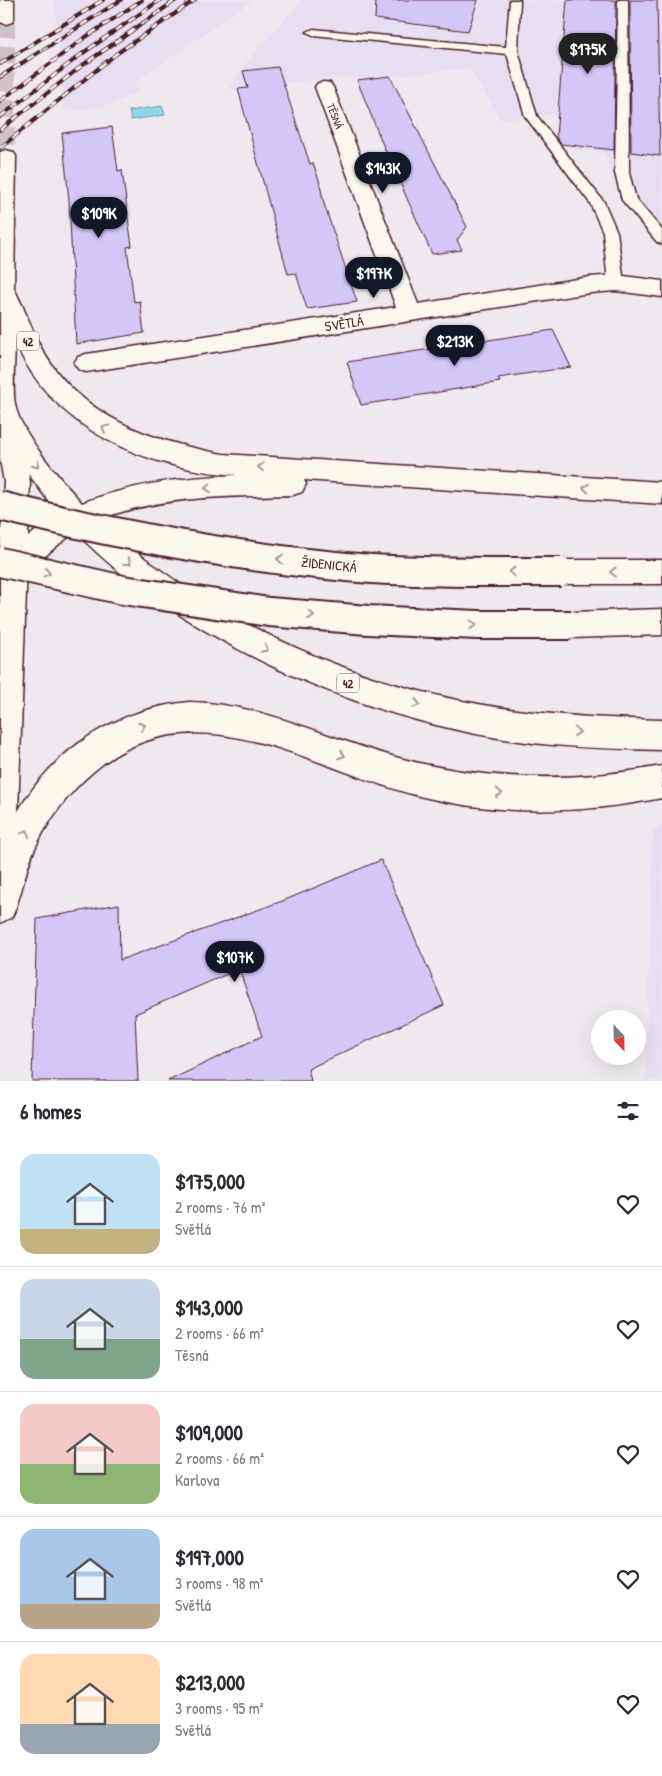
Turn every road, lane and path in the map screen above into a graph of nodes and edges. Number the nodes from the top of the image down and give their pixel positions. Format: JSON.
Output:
{"nodes":[{"id":1,"x":6,"y":0,"type":"edge"},
{"id":2,"x":515,"y":0,"type":"edge"},
{"id":3,"x":623,"y":0,"type":"edge"},
{"id":4,"x":6,"y":19,"type":"tunnel mouth"},
{"id":5,"x":312,"y":32,"type":"dead end"},
{"id":6,"x":512,"y":51,"type":"junction"},
{"id":7,"x":324,"y":87,"type":"dead end"},
{"id":8,"x":6,"y":156,"type":"tunnel mouth"},
{"id":9,"x":662,"y":239,"type":"edge"},
{"id":10,"x":2,"y":278,"type":"edge"},
{"id":11,"x":616,"y":283,"type":"junction"},
{"id":12,"x":662,"y":289,"type":"edge"},
{"id":13,"x":410,"y":313,"type":"junction"},
{"id":14,"x":86,"y":363,"type":"dead end"},
{"id":15,"x":2,"y":414,"type":"edge"},
{"id":16,"x":432,"y":478,"type":"junction"},
{"id":17,"x":662,"y":493,"type":"edge"},
{"id":18,"x":0,"y":506,"type":"edge"},
{"id":19,"x":78,"y":518,"type":"junction"},
{"id":20,"x":662,"y":572,"type":"edge"},
{"id":21,"x":4,"y":576,"type":"edge"},
{"id":22,"x":662,"y":622,"type":"edge"},
{"id":23,"x":662,"y":735,"type":"edge"},
{"id":24,"x":662,"y":782,"type":"edge"},
{"id":25,"x":0,"y":841,"type":"edge"},
{"id":26,"x":0,"y":905,"type":"edge"}],
"edges":[{"from":1,"to":4,"type":"main road"},
{"from":2,"to":6,"type":"lane"},
{"from":3,"to":9,"type":"lane"},
{"from":5,"to":6,"type":"lane"},
{"from":6,"to":11,"type":"lane"},
{"from":7,"to":13,"type":"main road","name":"TĚSNÁ"},
{"from":8,"to":10,"type":"main road","number":"42"},
{"from":10,"to":15,"type":"main road","number":"42"},
{"from":16,"to":10,"type":"main road","number":"42","one_way":true},
{"from":11,"to":12,"type":"main road","name":"SVĚTLÁ"},
{"from":11,"to":13,"type":"main road","name":"SVĚTLÁ"},
{"from":13,"to":14,"type":"main road","name":"SVĚTLÁ"},
{"from":15,"to":19,"type":"main road","number":"42","one_way":true},
{"from":15,"to":21,"type":"main road"},
{"from":17,"to":16,"type":"main road","number":"42","one_way":true},
{"from":16,"to":19,"type":"main road","one_way":true},
{"from":20,"to":18,"type":"main road","name":"ŽIDENICKÁ","one_way":true,"bridge":true},
{"from":19,"to":21,"type":"main road"},
{"from":19,"to":23,"type":"main road","number":"42","one_way":true},
{"from":21,"to":22,"type":"main road","one_way":true,"bridge":true},
{"from":21,"to":25,"type":"main road"},
{"from":26,"to":24,"type":"main road","one_way":true}]}
